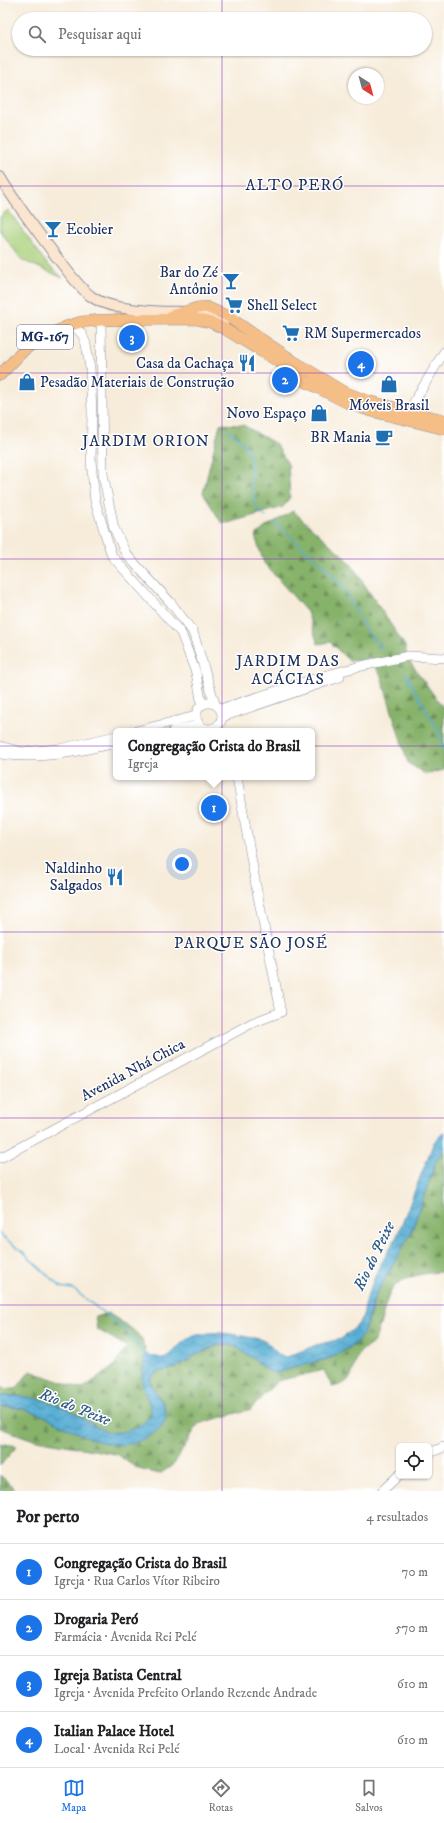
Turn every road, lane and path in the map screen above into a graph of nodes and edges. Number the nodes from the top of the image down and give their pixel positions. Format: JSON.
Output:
{"nodes":[{"id":1,"x":0,"y":177,"type":"edge"},
{"id":2,"x":203,"y":306,"type":"junction"},
{"id":3,"x":143,"y":310,"type":"junction"},
{"id":4,"x":187,"y":311,"type":"junction"},
{"id":5,"x":101,"y":320,"type":"junction"},
{"id":6,"x":155,"y":320,"type":"junction"},
{"id":7,"x":73,"y":324,"type":"junction"},
{"id":8,"x":248,"y":342,"type":"junction"},
{"id":9,"x":101,"y":343,"type":"junction"},
{"id":10,"x":86,"y":344,"type":"junction"},
{"id":11,"x":444,"y":352,"type":"edge"},
{"id":12,"x":0,"y":375,"type":"edge"},
{"id":13,"x":409,"y":416,"type":"junction"},
{"id":14,"x":444,"y":420,"type":"edge"},
{"id":15,"x":444,"y":429,"type":"edge"},
{"id":16,"x":444,"y":658,"type":"edge"},
{"id":17,"x":202,"y":705,"type":"junction"},
{"id":18,"x":196,"y":716,"type":"junction"},
{"id":19,"x":220,"y":717,"type":"edge"},
{"id":20,"x":148,"y":728,"type":"edge"},
{"id":21,"x":205,"y":728,"type":"edge"},
{"id":22,"x":113,"y":737,"type":"edge"},
{"id":23,"x":113,"y":745,"type":"edge"},
{"id":24,"x":0,"y":746,"type":"edge"},
{"id":25,"x":0,"y":754,"type":"edge"},
{"id":26,"x":237,"y":780,"type":"edge"},
{"id":27,"x":0,"y":1158,"type":"edge"},
{"id":28,"x":444,"y":1447,"type":"edge"},
{"id":29,"x":432,"y":1452,"type":"edge"},
{"id":30,"x":396,"y":1478,"type":"edge"},
{"id":31,"x":382,"y":1491,"type":"edge"}],
"edges":[{"from":1,"to":3,"type":"main road"},
{"from":2,"to":3,"type":"main road"},
{"from":2,"to":4,"type":"main road"},
{"from":2,"to":13,"type":"main road","number":"MG-167"},
{"from":3,"to":4,"type":"main road"},
{"from":4,"to":6,"type":"main road"},
{"from":4,"to":8,"type":"main road"},
{"from":5,"to":6,"type":"main road","number":"MG-167"},
{"from":5,"to":7,"type":"main road","number":"MG-167"},
{"from":5,"to":9,"type":"street"},
{"from":6,"to":8,"type":"main road","number":"MG-167"},
{"from":7,"to":10,"type":"street"},
{"from":7,"to":12,"type":"main road","number":"MG-167"},
{"from":8,"to":13,"type":"main road","number":"MG-167"},
{"from":9,"to":10,"type":"street"},
{"from":9,"to":19,"type":"street"},
{"from":10,"to":17,"type":"street"},
{"from":11,"to":13,"type":"street"},
{"from":13,"to":14,"type":"main road","number":"MG-167"},
{"from":13,"to":15,"type":"main road","number":"MG-167"},
{"from":16,"to":19,"type":"street"},
{"from":17,"to":18,"type":"street"},
{"from":17,"to":19,"type":"street"},
{"from":18,"to":20,"type":"street"},
{"from":18,"to":21,"type":"street"},
{"from":19,"to":21,"type":"street"},
{"from":22,"to":24,"type":"street"},
{"from":23,"to":25,"type":"street"},
{"from":26,"to":27,"type":"street","name":"Avenida Nhá Chica"},
{"from":28,"to":29,"type":"street"},
{"from":30,"to":31,"type":"street"}]}
